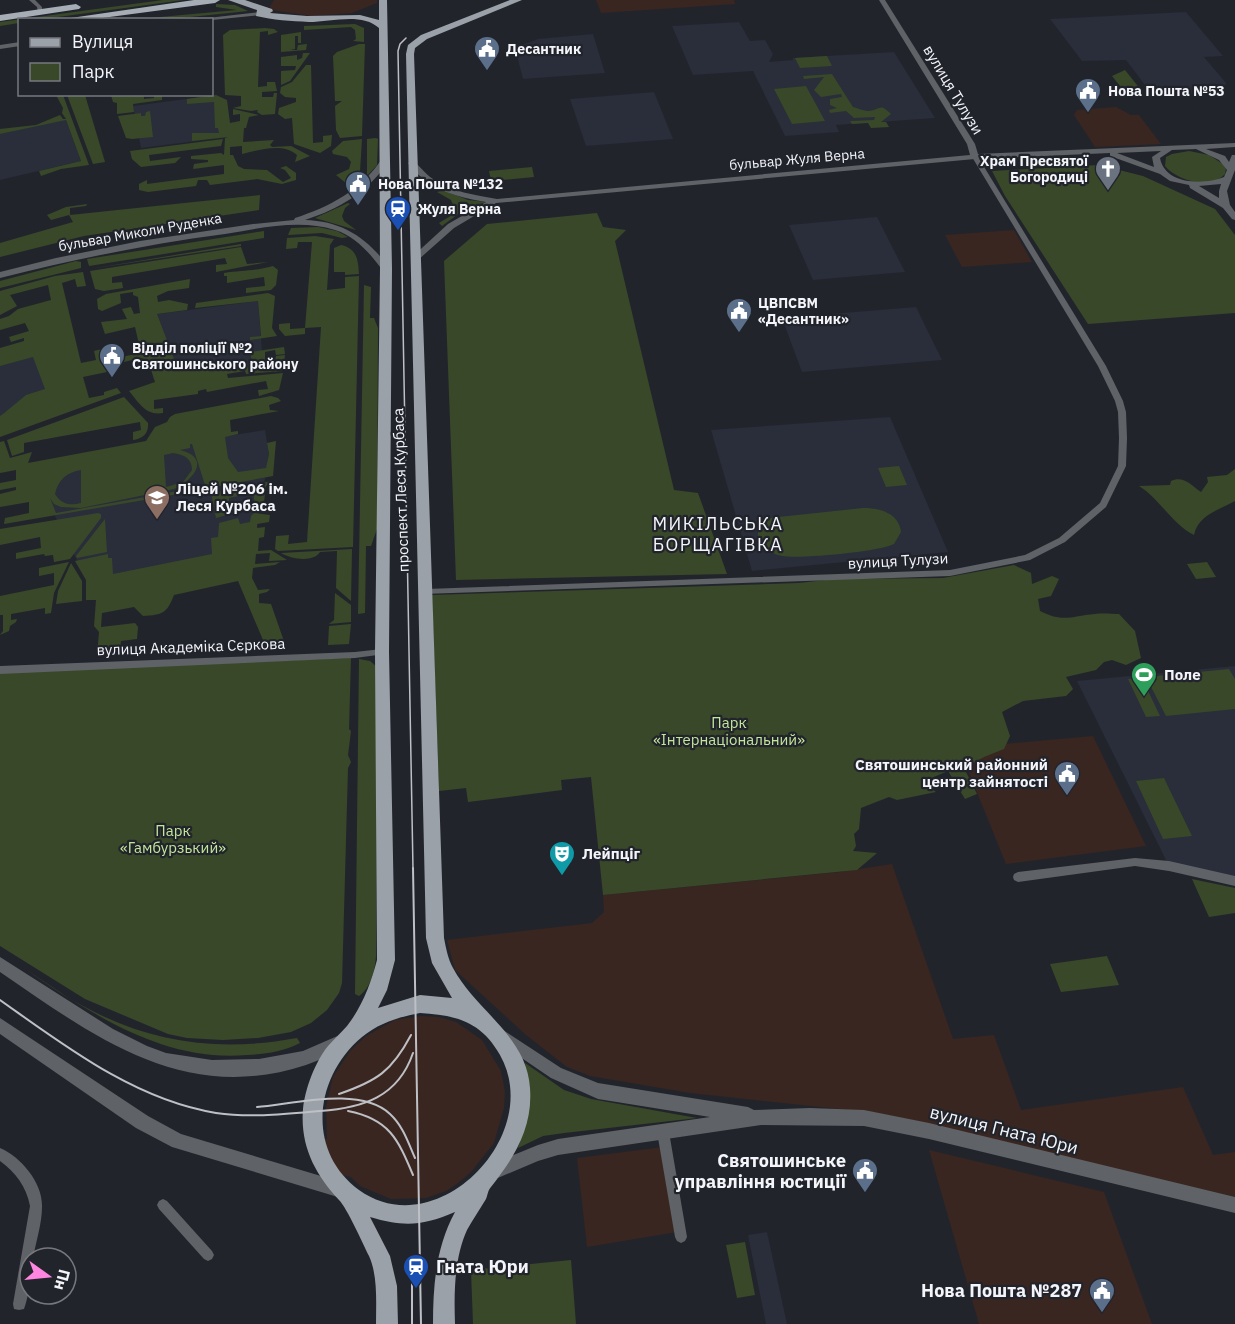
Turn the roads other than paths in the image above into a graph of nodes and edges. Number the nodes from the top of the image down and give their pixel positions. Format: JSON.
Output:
{"nodes":[{"id":1,"x":32,"y":0,"type":"edge"},
{"id":2,"x":133,"y":0,"type":"edge"},
{"id":3,"x":215,"y":0,"type":"edge"},
{"id":4,"x":232,"y":0,"type":"edge"},
{"id":5,"x":272,"y":0,"type":"edge"},
{"id":6,"x":518,"y":0,"type":"edge"},
{"id":7,"x":882,"y":0,"type":"edge"},
{"id":8,"x":121,"y":1,"type":"edge"},
{"id":9,"x":383,"y":1,"type":"edge"},
{"id":10,"x":502,"y":3,"type":"edge"},
{"id":11,"x":82,"y":6,"type":"dead end"},
{"id":12,"x":264,"y":11,"type":"junction"},
{"id":13,"x":40,"y":12,"type":"junction"},
{"id":14,"x":345,"y":17,"type":"junction"},
{"id":15,"x":0,"y":18,"type":"edge"},
{"id":16,"x":74,"y":18,"type":"edge"},
{"id":17,"x":213,"y":18,"type":"edge"},
{"id":18,"x":385,"y":30,"type":"junction"},
{"id":19,"x":18,"y":43,"type":"edge"},
{"id":20,"x":0,"y":47,"type":"edge"},
{"id":21,"x":1235,"y":145,"type":"edge"},
{"id":22,"x":1187,"y":147,"type":"junction"},
{"id":23,"x":1173,"y":148,"type":"junction"},
{"id":24,"x":1100,"y":152,"type":"junction"},
{"id":25,"x":975,"y":157,"type":"junction"},
{"id":26,"x":1235,"y":158,"type":"edge"},
{"id":27,"x":384,"y":162,"type":"junction"},
{"id":28,"x":412,"y":163,"type":"junction"},
{"id":29,"x":1162,"y":172,"type":"junction"},
{"id":30,"x":1229,"y":175,"type":"junction"},
{"id":31,"x":1184,"y":182,"type":"junction"},
{"id":32,"x":497,"y":201,"type":"junction"},
{"id":33,"x":1226,"y":206,"type":"junction"},
{"id":34,"x":1235,"y":217,"type":"edge"},
{"id":35,"x":286,"y":224,"type":"junction"},
{"id":36,"x":415,"y":258,"type":"junction"},
{"id":37,"x":386,"y":274,"type":"junction"},
{"id":38,"x":0,"y":275,"type":"edge"},
{"id":39,"x":426,"y":592,"type":"junction"},
{"id":40,"x":382,"y":652,"type":"junction"},
{"id":41,"x":0,"y":670,"type":"edge"},
{"id":42,"x":1018,"y":877,"type":"dead end"},
{"id":43,"x":1235,"y":881,"type":"edge"},
{"id":44,"x":0,"y":964,"type":"edge"},
{"id":45,"x":0,"y":1025,"type":"edge"},
{"id":46,"x":489,"y":1027,"type":"junction"},
{"id":47,"x":350,"y":1036,"type":"junction"},
{"id":48,"x":761,"y":1118,"type":"junction"},
{"id":49,"x":663,"y":1132,"type":"junction"},
{"id":50,"x":0,"y":1154,"type":"edge"},
{"id":51,"x":490,"y":1176,"type":"junction"},
{"id":52,"x":345,"y":1193,"type":"junction"},
{"id":53,"x":163,"y":1205,"type":"dead end"},
{"id":54,"x":1235,"y":1205,"type":"edge"},
{"id":55,"x":681,"y":1237,"type":"dead end"},
{"id":56,"x":29,"y":1246,"type":"edge"},
{"id":57,"x":208,"y":1255,"type":"dead end"},
{"id":58,"x":387,"y":1324,"type":"edge"},
{"id":59,"x":444,"y":1324,"type":"edge"}],
"edges":[{"from":1,"to":13,"type":"street"},
{"from":2,"to":8,"type":"highway"},
{"from":3,"to":16,"type":"highway"},
{"from":4,"to":12,"type":"main road"},
{"from":5,"to":12,"type":"main road"},
{"from":6,"to":10,"type":"main road"},
{"from":7,"to":25,"type":"street","name":"вулиця Тулузи"},
{"from":9,"to":14,"type":"main road"},
{"from":9,"to":14,"type":"main road"},
{"from":9,"to":18,"type":"main road"},
{"from":10,"to":28,"type":"main road","name":"проспект Леся Курбаса"},
{"from":11,"to":13,"type":"highway"},
{"from":12,"to":14,"type":"main road"},
{"from":12,"to":17,"type":"street"},
{"from":13,"to":15,"type":"highway"},
{"from":14,"to":18,"type":"main road"},
{"from":18,"to":27,"type":"main road"},
{"from":19,"to":20,"type":"street"},
{"from":21,"to":22,"type":"street","name":"бульвар Жуля Верна"},
{"from":22,"to":23,"type":"street","name":"бульвар Жуля Верна"},
{"from":22,"to":30,"type":"street"},
{"from":23,"to":24,"type":"street","name":"бульвар Жуля Верна"},
{"from":23,"to":29,"type":"street"},
{"from":24,"to":25,"type":"street","name":"бульвар Жуля Верна"},
{"from":24,"to":29,"type":"street","name":"бульвар Жуля Верна"},
{"from":25,"to":32,"type":"street","name":"бульвар Жуля Верна"},
{"from":25,"to":39,"type":"street","name":"вулиця Тулузи"},
{"from":26,"to":30,"type":"street"},
{"from":27,"to":35,"type":"street","name":"бульвар Миколи Руденка"},
{"from":27,"to":37,"type":"main road"},
{"from":28,"to":32,"type":"street","name":"бульвар Жуля Верна"},
{"from":28,"to":36,"type":"main road","name":"проспект Леся Курбаса"},
{"from":29,"to":31,"type":"street","name":"бульвар Жуля Верна"},
{"from":30,"to":31,"type":"street"},
{"from":30,"to":33,"type":"street"},
{"from":31,"to":33,"type":"street","name":"бульвар Жуля Верна"},
{"from":32,"to":36,"type":"street","name":"бульвар Жуля Верна"},
{"from":33,"to":34,"type":"street","name":"бульвар Жуля Верна"},
{"from":35,"to":37,"type":"street","name":"бульвар Миколи Руденка"},
{"from":35,"to":38,"type":"street","name":"бульвар Миколи Руденка"},
{"from":36,"to":39,"type":"main road","name":"проспект Леся Курбаса"},
{"from":37,"to":40,"type":"main road","name":"проспект Леся Курбаса"},
{"from":39,"to":46,"type":"main road","name":"проспект Леся Курбаса"},
{"from":40,"to":41,"type":"street","name":"вулиця Академіка Сєркова"},
{"from":40,"to":47,"type":"main road"},
{"from":42,"to":43,"type":"street"},
{"from":44,"to":47,"type":"street"},
{"from":45,"to":52,"type":"street"},
{"from":46,"to":47,"type":"main road"},
{"from":46,"to":48,"type":"street","name":"вулиця Гната Юри"},
{"from":46,"to":51,"type":"main road"},
{"from":47,"to":52,"type":"main road"},
{"from":48,"to":49,"type":"street","name":"вулиця Гната Юри"},
{"from":48,"to":54,"type":"street","name":"вулиця Гната Юри"},
{"from":49,"to":51,"type":"street","name":"вулиця Гната Юри"},
{"from":49,"to":55,"type":"street"},
{"from":50,"to":56,"type":"street"},
{"from":51,"to":52,"type":"main road"},
{"from":51,"to":59,"type":"main road"},
{"from":52,"to":58,"type":"main road"},
{"from":53,"to":57,"type":"street"}]}
